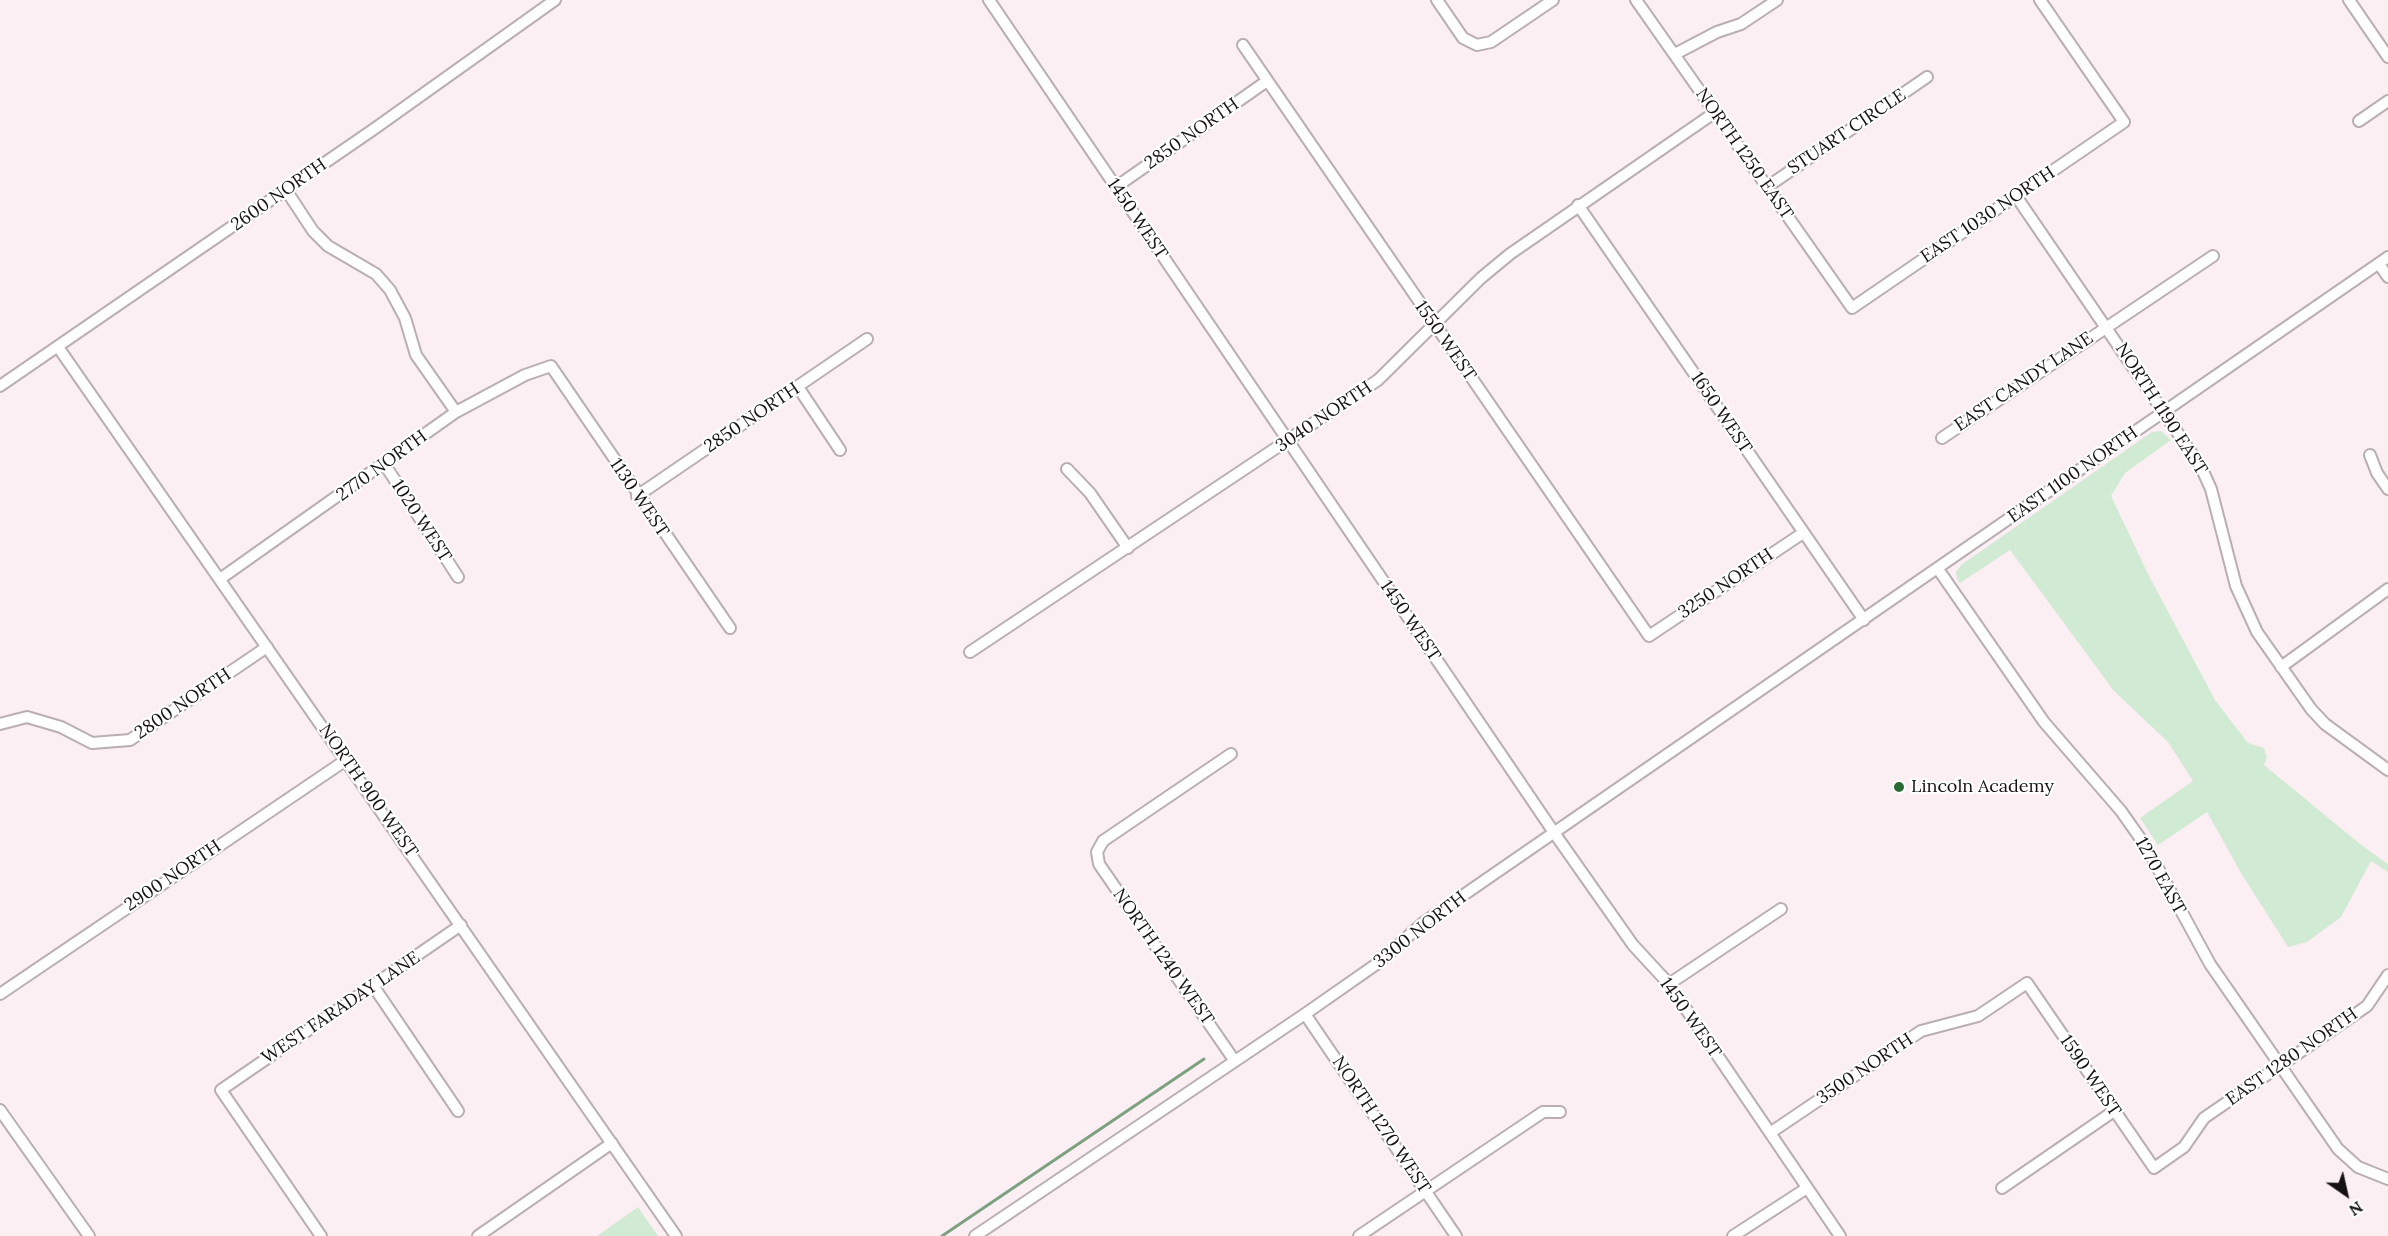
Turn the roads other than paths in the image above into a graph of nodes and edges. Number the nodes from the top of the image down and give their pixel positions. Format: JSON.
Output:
{"nodes":[{"id":1,"x":555,"y":0,"type":"edge"},
{"id":2,"x":1437,"y":0,"type":"edge"},
{"id":3,"x":1553,"y":0,"type":"edge"},
{"id":4,"x":1636,"y":0,"type":"edge"},
{"id":5,"x":1777,"y":0,"type":"edge"},
{"id":6,"x":2040,"y":0,"type":"edge"},
{"id":7,"x":2349,"y":0,"type":"edge"},
{"id":8,"x":990,"y":1,"type":"edge"},
{"id":9,"x":1243,"y":45,"type":"dead end"},
{"id":10,"x":1675,"y":54,"type":"junction"},
{"id":11,"x":2388,"y":57,"type":"edge"},
{"id":12,"x":1927,"y":77,"type":"dead end"},
{"id":13,"x":1267,"y":81,"type":"junction"},
{"id":14,"x":2388,"y":101,"type":"edge"},
{"id":15,"x":1714,"y":113,"type":"junction"},
{"id":16,"x":2359,"y":121,"type":"dead end"},
{"id":17,"x":1116,"y":187,"type":"junction"},
{"id":18,"x":1767,"y":187,"type":"junction"},
{"id":19,"x":286,"y":190,"type":"junction"},
{"id":20,"x":2016,"y":196,"type":"junction"},
{"id":21,"x":1578,"y":205,"type":"junction"},
{"id":22,"x":2213,"y":256,"type":"dead end"},
{"id":23,"x":2384,"y":260,"type":"edge"},
{"id":24,"x":2388,"y":277,"type":"edge"},
{"id":25,"x":1852,"y":308,"type":"joint"},
{"id":26,"x":1434,"y":325,"type":"junction"},
{"id":27,"x":2107,"y":327,"type":"junction"},
{"id":28,"x":867,"y":339,"type":"dead end"},
{"id":29,"x":58,"y":347,"type":"junction"},
{"id":30,"x":551,"y":366,"type":"joint"},
{"id":31,"x":0,"y":386,"type":"edge"},
{"id":32,"x":798,"y":387,"type":"junction"},
{"id":33,"x":456,"y":411,"type":"junction"},
{"id":34,"x":2164,"y":412,"type":"junction"},
{"id":35,"x":1942,"y":438,"type":"dead end"},
{"id":36,"x":1287,"y":442,"type":"junction"},
{"id":37,"x":840,"y":450,"type":"dead end"},
{"id":38,"x":2370,"y":455,"type":"dead end"},
{"id":39,"x":385,"y":465,"type":"junction"},
{"id":40,"x":1067,"y":469,"type":"dead end"},
{"id":41,"x":2388,"y":489,"type":"edge"},
{"id":42,"x":637,"y":496,"type":"junction"},
{"id":43,"x":1803,"y":533,"type":"junction"},
{"id":44,"x":1128,"y":548,"type":"junction"},
{"id":45,"x":1938,"y":569,"type":"junction"},
{"id":46,"x":458,"y":577,"type":"dead end"},
{"id":47,"x":220,"y":579,"type":"junction"},
{"id":48,"x":2388,"y":590,"type":"edge"},
{"id":49,"x":1864,"y":620,"type":"junction"},
{"id":50,"x":730,"y":628,"type":"dead end"},
{"id":51,"x":1649,"y":636,"type":"joint"},
{"id":52,"x":267,"y":647,"type":"junction"},
{"id":53,"x":970,"y":652,"type":"dead end"},
{"id":54,"x":2281,"y":667,"type":"junction"},
{"id":55,"x":0,"y":724,"type":"edge"},
{"id":56,"x":1231,"y":754,"type":"dead end"},
{"id":57,"x":346,"y":760,"type":"junction"},
{"id":58,"x":2388,"y":770,"type":"edge"},
{"id":59,"x":1556,"y":834,"type":"junction"},
{"id":60,"x":1780,"y":909,"type":"dead end"},
{"id":61,"x":461,"y":925,"type":"junction"},
{"id":62,"x":2388,"y":975,"type":"edge"},
{"id":63,"x":2027,"y":983,"type":"joint"},
{"id":64,"x":1669,"y":984,"type":"junction"},
{"id":65,"x":374,"y":987,"type":"junction"},
{"id":66,"x":0,"y":994,"type":"edge"},
{"id":67,"x":1305,"y":1014,"type":"junction"},
{"id":68,"x":1234,"y":1060,"type":"junction"},
{"id":69,"x":2281,"y":1066,"type":"junction"},
{"id":70,"x":0,"y":1110,"type":"edge"},
{"id":71,"x":458,"y":1111,"type":"dead end"},
{"id":72,"x":2114,"y":1111,"type":"junction"},
{"id":73,"x":1560,"y":1112,"type":"dead end"},
{"id":74,"x":1770,"y":1133,"type":"junction"},
{"id":75,"x":612,"y":1143,"type":"junction"},
{"id":76,"x":2154,"y":1168,"type":"joint"},
{"id":77,"x":2385,"y":1178,"type":"edge"},
{"id":78,"x":1807,"y":1188,"type":"junction"},
{"id":79,"x":2002,"y":1188,"type":"dead end"},
{"id":80,"x":1426,"y":1191,"type":"junction"},
{"id":81,"x":89,"y":1236,"type":"edge"},
{"id":82,"x":321,"y":1236,"type":"edge"},
{"id":83,"x":478,"y":1236,"type":"edge"},
{"id":84,"x":676,"y":1236,"type":"edge"},
{"id":85,"x":975,"y":1236,"type":"edge"},
{"id":86,"x":1359,"y":1236,"type":"edge"},
{"id":87,"x":1456,"y":1236,"type":"edge"},
{"id":88,"x":1733,"y":1236,"type":"edge"},
{"id":89,"x":1840,"y":1236,"type":"edge"}],
"edges":[{"from":1,"to":19,"type":"street","name":"2600 NORTH"},
{"from":2,"to":3,"type":"street"},
{"from":4,"to":10,"type":"street","name":"NORTH 1250 EAST"},
{"from":5,"to":10,"type":"street"},
{"from":6,"to":20,"type":"street","name":"EAST 1030 NORTH"},
{"from":7,"to":11,"type":"street"},
{"from":8,"to":17,"type":"street","name":"1450 WEST"},
{"from":9,"to":13,"type":"street","name":"1550 WEST"},
{"from":10,"to":15,"type":"street","name":"NORTH 1250 EAST"},
{"from":12,"to":18,"type":"street","name":"STUART CIRCLE"},
{"from":13,"to":17,"type":"street","name":"2850 NORTH"},
{"from":13,"to":26,"type":"street","name":"1550 WEST"},
{"from":14,"to":16,"type":"street"},
{"from":15,"to":18,"type":"street","name":"NORTH 1250 EAST"},
{"from":15,"to":21,"type":"street","name":"3040 NORTH"},
{"from":17,"to":36,"type":"street","name":"1450 WEST"},
{"from":18,"to":25,"type":"street","name":"NORTH 1250 EAST"},
{"from":19,"to":29,"type":"street","name":"2600 NORTH"},
{"from":19,"to":33,"type":"street"},
{"from":20,"to":25,"type":"street","name":"EAST 1030 NORTH"},
{"from":20,"to":27,"type":"street","name":"NORTH 1190 EAST"},
{"from":21,"to":26,"type":"street","name":"3040 NORTH"},
{"from":21,"to":43,"type":"street","name":"1650 WEST"},
{"from":22,"to":27,"type":"street","name":"EAST CANDY LANE"},
{"from":23,"to":24,"type":"street"},
{"from":23,"to":34,"type":"street","name":"EAST 1100 NORTH"},
{"from":26,"to":36,"type":"street","name":"3040 NORTH"},
{"from":26,"to":51,"type":"street","name":"1550 WEST"},
{"from":27,"to":34,"type":"street","name":"NORTH 1190 EAST"},
{"from":27,"to":35,"type":"street","name":"EAST CANDY LANE"},
{"from":28,"to":32,"type":"street","name":"2850 NORTH"},
{"from":29,"to":31,"type":"street","name":"2600 NORTH"},
{"from":29,"to":47,"type":"street","name":"NORTH 900 WEST"},
{"from":30,"to":33,"type":"street","name":"2770 NORTH"},
{"from":30,"to":42,"type":"street","name":"1130 WEST"},
{"from":32,"to":37,"type":"street"},
{"from":32,"to":42,"type":"street","name":"2850 NORTH"},
{"from":33,"to":39,"type":"street","name":"2770 NORTH"},
{"from":34,"to":45,"type":"street","name":"EAST 1100 NORTH"},
{"from":34,"to":54,"type":"street","name":"NORTH 1190 EAST"},
{"from":36,"to":44,"type":"street","name":"3040 NORTH"},
{"from":36,"to":59,"type":"street","name":"1450 WEST"},
{"from":38,"to":41,"type":"street"},
{"from":39,"to":46,"type":"street","name":"1020 WEST"},
{"from":39,"to":47,"type":"street","name":"2770 NORTH"},
{"from":40,"to":44,"type":"street"},
{"from":42,"to":50,"type":"street","name":"1130 WEST"},
{"from":43,"to":49,"type":"street","name":"1650 WEST"},
{"from":43,"to":51,"type":"street","name":"3250 NORTH"},
{"from":44,"to":53,"type":"street","name":"3040 NORTH"},
{"from":45,"to":49,"type":"street","name":"EAST 1100 NORTH"},
{"from":45,"to":69,"type":"street","name":"1270 EAST"},
{"from":47,"to":52,"type":"street","name":"NORTH 900 WEST"},
{"from":48,"to":54,"type":"street"},
{"from":49,"to":59,"type":"street","name":"3300 NORTH"},
{"from":52,"to":55,"type":"street","name":"2800 NORTH"},
{"from":52,"to":57,"type":"street","name":"NORTH 900 WEST"},
{"from":54,"to":58,"type":"street","name":"NORTH 1190 EAST"},
{"from":56,"to":68,"type":"street","name":"NORTH 1240 WEST"},
{"from":57,"to":61,"type":"street","name":"NORTH 900 WEST"},
{"from":57,"to":66,"type":"street","name":"2900 NORTH"},
{"from":59,"to":64,"type":"street","name":"1450 WEST"},
{"from":59,"to":67,"type":"street","name":"3300 NORTH"},
{"from":60,"to":64,"type":"street"},
{"from":61,"to":65,"type":"street","name":"WEST FARADAY LANE"},
{"from":61,"to":75,"type":"street","name":"NORTH 900 WEST"},
{"from":62,"to":69,"type":"street","name":"EAST 1280 NORTH"},
{"from":63,"to":72,"type":"street","name":"1590 WEST"},
{"from":63,"to":74,"type":"street","name":"3500 NORTH"},
{"from":64,"to":74,"type":"street","name":"1450 WEST"},
{"from":65,"to":71,"type":"street"},
{"from":65,"to":82,"type":"street","name":"WEST FARADAY LANE"},
{"from":67,"to":68,"type":"street","name":"3300 NORTH"},
{"from":67,"to":80,"type":"street","name":"NORTH 1270 WEST"},
{"from":68,"to":85,"type":"street","name":"3300 NORTH"},
{"from":69,"to":76,"type":"street","name":"EAST 1280 NORTH"},
{"from":69,"to":77,"type":"street","name":"1270 EAST"},
{"from":70,"to":81,"type":"street"},
{"from":72,"to":76,"type":"street","name":"1590 WEST"},
{"from":72,"to":79,"type":"street"},
{"from":73,"to":80,"type":"street"},
{"from":74,"to":78,"type":"street","name":"1450 WEST"},
{"from":75,"to":83,"type":"street"},
{"from":75,"to":84,"type":"street","name":"NORTH 900 WEST"},
{"from":78,"to":88,"type":"street"},
{"from":78,"to":89,"type":"street","name":"1450 WEST"},
{"from":80,"to":86,"type":"street"},
{"from":80,"to":87,"type":"street","name":"NORTH 1270 WEST"}]}
